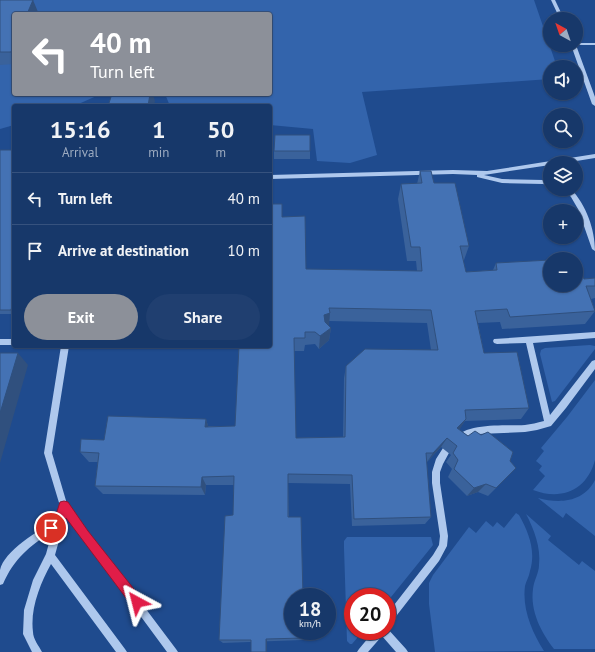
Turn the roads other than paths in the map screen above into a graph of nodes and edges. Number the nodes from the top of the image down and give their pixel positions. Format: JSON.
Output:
{"nodes":[{"id":1,"x":553,"y":0,"type":"edge"},
{"id":2,"x":559,"y":12,"type":"edge"},
{"id":3,"x":595,"y":44,"type":"edge"},
{"id":4,"x":583,"y":45,"type":"edge"},
{"id":5,"x":577,"y":52,"type":"edge"},
{"id":6,"x":595,"y":104,"type":"edge"},
{"id":7,"x":595,"y":156,"type":"edge"},
{"id":8,"x":583,"y":158,"type":"edge"},
{"id":9,"x":543,"y":165,"type":"edge"},
{"id":10,"x":473,"y":174,"type":"junction"},
{"id":11,"x":272,"y":177,"type":"edge"},
{"id":12,"x":543,"y":182,"type":"edge"},
{"id":13,"x":575,"y":196,"type":"edge"},
{"id":14,"x":595,"y":249,"type":"edge"},
{"id":15,"x":595,"y":335,"type":"edge"},
{"id":16,"x":529,"y":340,"type":"junction"},
{"id":17,"x":497,"y":341,"type":"dead end"},
{"id":18,"x":0,"y":342,"type":"edge"},
{"id":19,"x":12,"y":342,"type":"edge"},
{"id":20,"x":65,"y":348,"type":"edge"},
{"id":21,"x":595,"y":363,"type":"edge"},
{"id":22,"x":548,"y":423,"type":"junction"},
{"id":23,"x":456,"y":441,"type":"edge"},
{"id":24,"x":446,"y":451,"type":"edge"},
{"id":25,"x":64,"y":506,"type":"junction"},
{"id":26,"x":59,"y":524,"type":"junction"},
{"id":27,"x":50,"y":556,"type":"junction"},
{"id":28,"x":0,"y":581,"type":"edge"},
{"id":29,"x":396,"y":610,"type":"edge"},
{"id":30,"x":372,"y":640,"type":"edge"},
{"id":31,"x":392,"y":640,"type":"edge"},
{"id":32,"x":37,"y":652,"type":"edge"},
{"id":33,"x":122,"y":652,"type":"edge"},
{"id":34,"x":173,"y":652,"type":"edge"},
{"id":35,"x":362,"y":652,"type":"edge"},
{"id":36,"x":403,"y":652,"type":"edge"}],
"edges":[{"from":1,"to":2,"type":"street"},
{"from":3,"to":4,"type":"street"},
{"from":5,"to":6,"type":"street"},
{"from":7,"to":8,"type":"street"},
{"from":9,"to":10,"type":"street"},
{"from":10,"to":11,"type":"street"},
{"from":10,"to":12,"type":"street"},
{"from":13,"to":14,"type":"street"},
{"from":15,"to":16,"type":"street"},
{"from":16,"to":17,"type":"street"},
{"from":16,"to":22,"type":"street"},
{"from":18,"to":19,"type":"street"},
{"from":20,"to":25,"type":"street"},
{"from":21,"to":22,"type":"street"},
{"from":22,"to":23,"type":"street"},
{"from":24,"to":29,"type":"street"},
{"from":25,"to":26,"type":"street"},
{"from":25,"to":34,"type":"street"},
{"from":26,"to":27,"type":"street"},
{"from":26,"to":28,"type":"street"},
{"from":27,"to":32,"type":"street"},
{"from":27,"to":33,"type":"street"},
{"from":30,"to":35,"type":"street"},
{"from":31,"to":36,"type":"street"}]}
